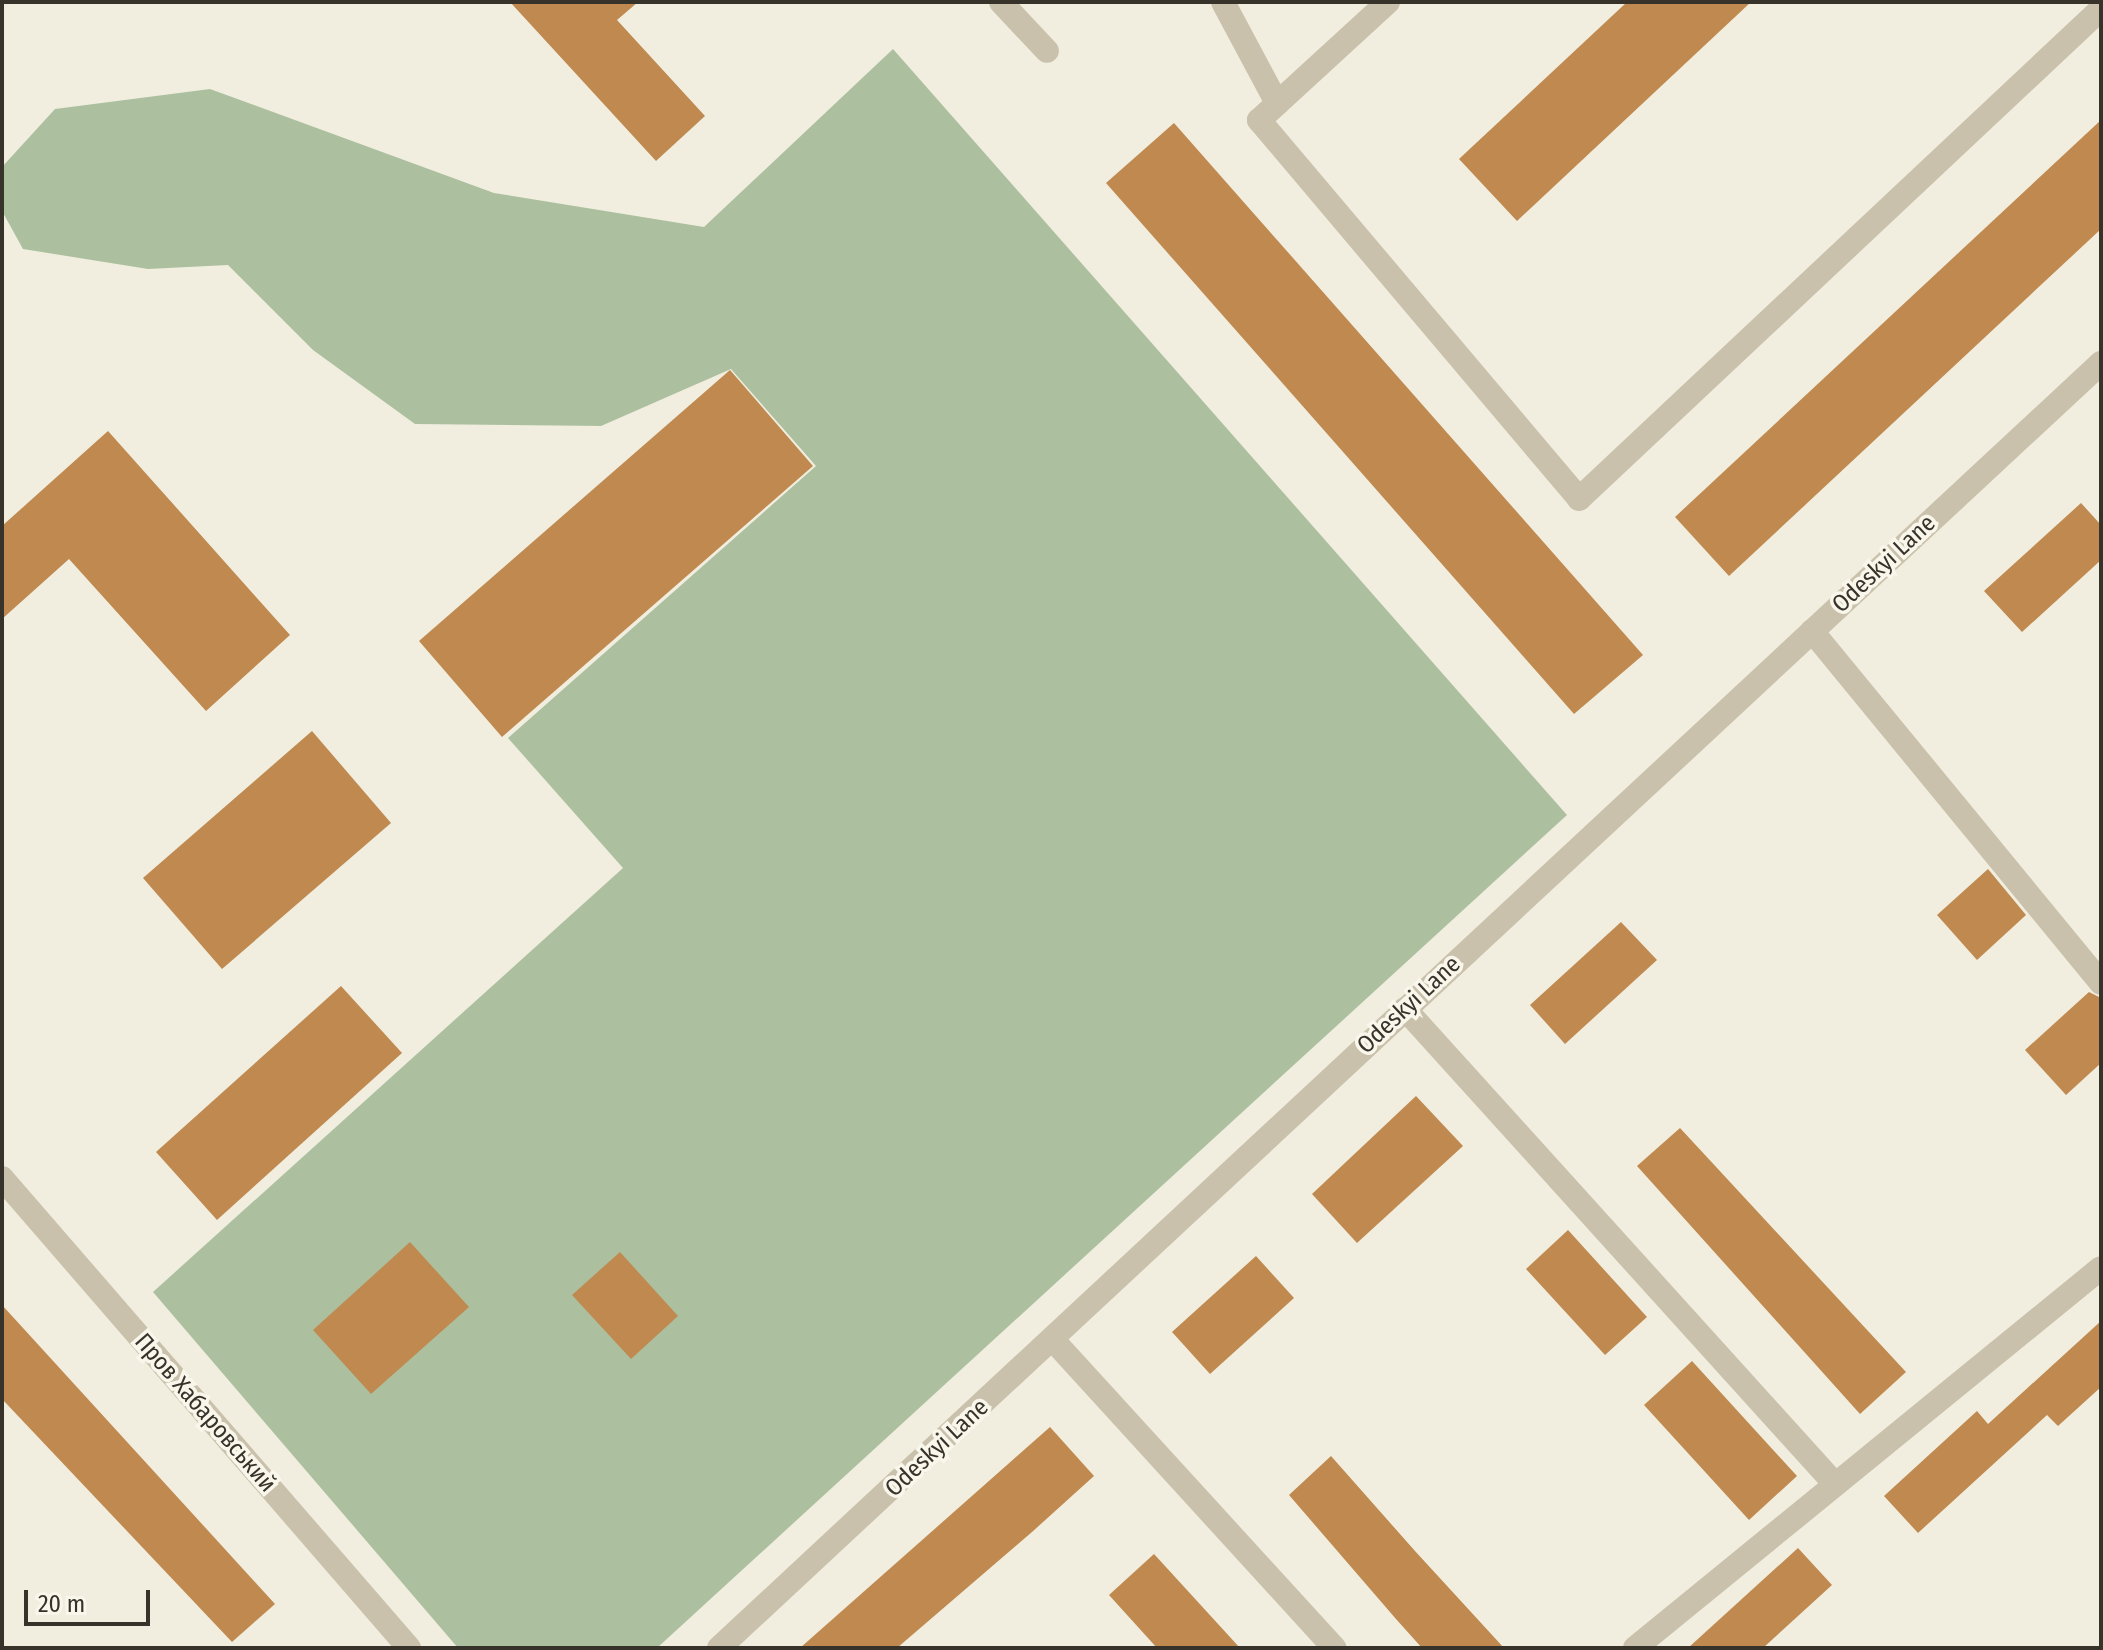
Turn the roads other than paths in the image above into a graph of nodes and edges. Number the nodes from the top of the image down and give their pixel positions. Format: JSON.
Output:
{"nodes":[{"id":1,"x":1001,"y":2,"type":"edge"},
{"id":2,"x":1223,"y":2,"type":"edge"},
{"id":3,"x":1388,"y":2,"type":"edge"},
{"id":4,"x":2101,"y":9,"type":"edge"},
{"id":5,"x":1047,"y":51,"type":"dead end"},
{"id":6,"x":1277,"y":103,"type":"junction"},
{"id":7,"x":2101,"y":363,"type":"edge"},
{"id":8,"x":1812,"y":631,"type":"junction"},
{"id":9,"x":2101,"y":983,"type":"edge"},
{"id":10,"x":1405,"y":1009,"type":"junction"},
{"id":11,"x":2,"y":1178,"type":"edge"},
{"id":12,"x":2101,"y":1268,"type":"edge"},
{"id":13,"x":1054,"y":1341,"type":"junction"},
{"id":14,"x":1835,"y":1484,"type":"junction"},
{"id":15,"x":409,"y":1648,"type":"edge"},
{"id":16,"x":719,"y":1648,"type":"edge"},
{"id":17,"x":1334,"y":1648,"type":"edge"},
{"id":18,"x":1635,"y":1648,"type":"edge"}],
"edges":[{"from":1,"to":5,"type":"street"},
{"from":2,"to":6,"type":"street"},
{"from":3,"to":6,"type":"street"},
{"from":4,"to":6,"type":"street"},
{"from":7,"to":8,"type":"street","name":"Odeskyi Lane"},
{"from":8,"to":9,"type":"street"},
{"from":8,"to":10,"type":"street","name":"Odeskyi Lane"},
{"from":10,"to":13,"type":"street","name":"Odeskyi Lane"},
{"from":10,"to":14,"type":"street"},
{"from":11,"to":15,"type":"street","name":"Пров Хабаровський"},
{"from":12,"to":14,"type":"street"},
{"from":13,"to":16,"type":"street","name":"Odeskyi Lane"},
{"from":13,"to":17,"type":"street"},
{"from":14,"to":18,"type":"street"}]}
